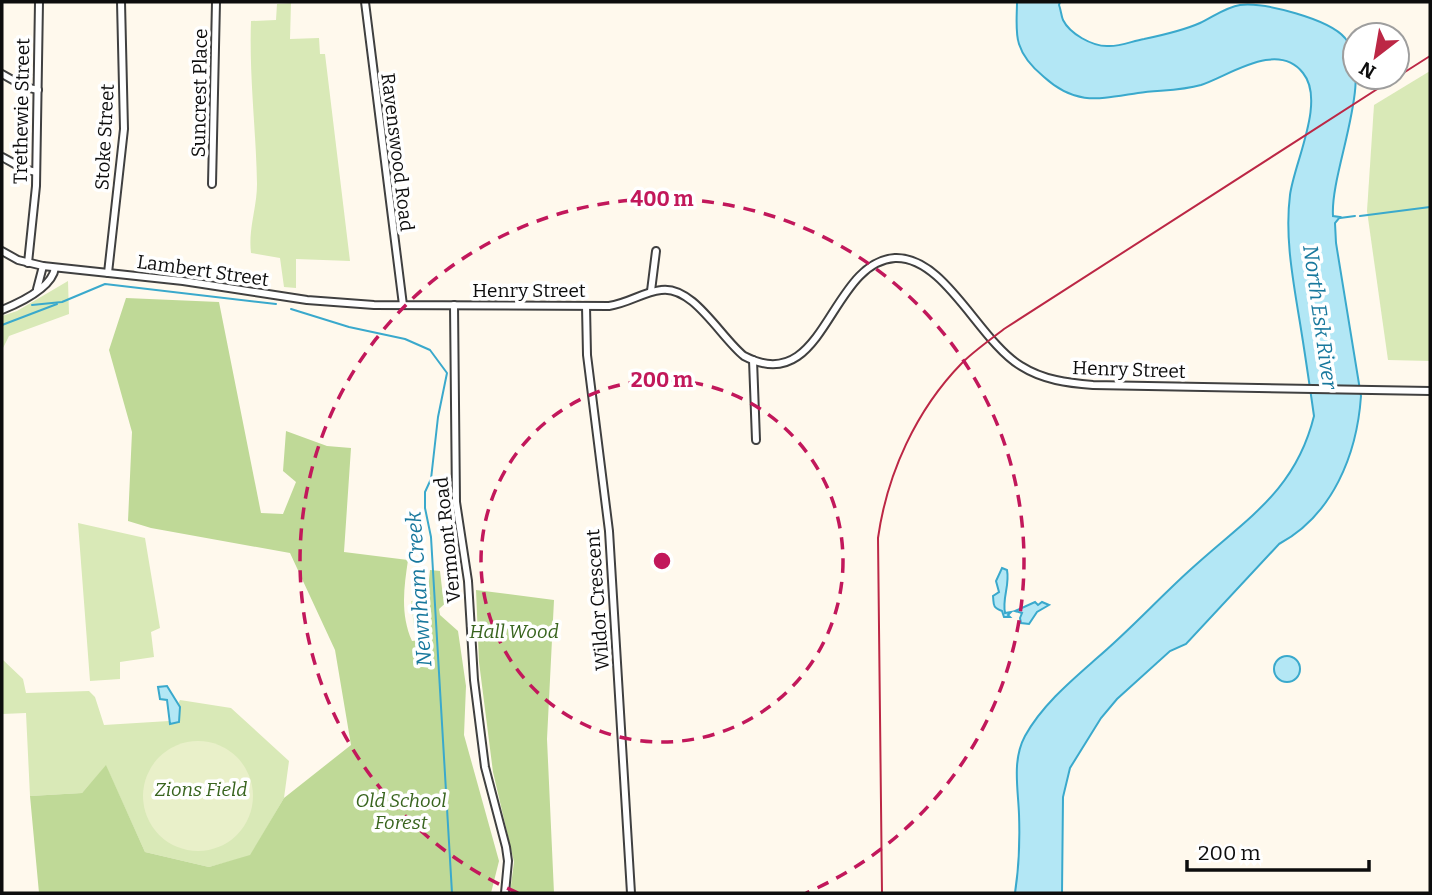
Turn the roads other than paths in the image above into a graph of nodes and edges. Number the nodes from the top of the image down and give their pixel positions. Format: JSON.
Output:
{"nodes":[{"id":1,"x":38,"y":2,"type":"edge"},
{"id":2,"x":121,"y":2,"type":"edge"},
{"id":3,"x":216,"y":2,"type":"edge"},
{"id":4,"x":365,"y":2,"type":"edge"},
{"id":5,"x":2,"y":74,"type":"edge"},
{"id":6,"x":38,"y":90,"type":"junction"},
{"id":7,"x":2,"y":157,"type":"edge"},
{"id":8,"x":36,"y":172,"type":"junction"},
{"id":9,"x":212,"y":184,"type":"dead end"},
{"id":10,"x":2,"y":251,"type":"edge"},
{"id":11,"x":656,"y":251,"type":"dead end"},
{"id":12,"x":28,"y":263,"type":"junction"},
{"id":13,"x":43,"y":266,"type":"junction"},
{"id":14,"x":55,"y":268,"type":"junction"},
{"id":15,"x":108,"y":273,"type":"junction"},
{"id":16,"x":37,"y":289,"type":"junction"},
{"id":17,"x":651,"y":291,"type":"junction"},
{"id":18,"x":402,"y":305,"type":"junction"},
{"id":19,"x":454,"y":305,"type":"junction"},
{"id":20,"x":586,"y":306,"type":"junction"},
{"id":21,"x":2,"y":310,"type":"edge"},
{"id":22,"x":753,"y":360,"type":"junction"},
{"id":23,"x":1430,"y":391,"type":"edge"},
{"id":24,"x":756,"y":440,"type":"dead end"},
{"id":25,"x":505,"y":893,"type":"edge"},
{"id":26,"x":631,"y":893,"type":"edge"}],
"edges":[{"from":1,"to":6,"type":"street","name":"Trethewie Street"},
{"from":2,"to":15,"type":"street","name":"Stoke Street"},
{"from":3,"to":9,"type":"street","name":"Suncrest Place"},
{"from":4,"to":18,"type":"street","name":"Ravenswood Road"},
{"from":5,"to":6,"type":"street"},
{"from":6,"to":8,"type":"street","name":"Trethewie Street"},
{"from":7,"to":8,"type":"street"},
{"from":8,"to":12,"type":"street","name":"Trethewie Street"},
{"from":10,"to":12,"type":"street","name":"Lambert Street"},
{"from":11,"to":17,"type":"street"},
{"from":12,"to":13,"type":"street","name":"Lambert Street"},
{"from":13,"to":14,"type":"street","name":"Lambert Street"},
{"from":13,"to":16,"type":"street"},
{"from":14,"to":15,"type":"street","name":"Lambert Street"},
{"from":14,"to":16,"type":"street"},
{"from":15,"to":18,"type":"street","name":"Lambert Street"},
{"from":16,"to":21,"type":"street"},
{"from":17,"to":20,"type":"street","name":"Henry Street"},
{"from":17,"to":22,"type":"street","name":"Henry Street"},
{"from":18,"to":19,"type":"street","name":"Henry Street"},
{"from":19,"to":20,"type":"street","name":"Henry Street"},
{"from":19,"to":25,"type":"street","name":"Vermont Road"},
{"from":20,"to":26,"type":"street","name":"Wildor Crescent"},
{"from":22,"to":23,"type":"street","name":"Henry Street"},
{"from":22,"to":24,"type":"street"}]}
